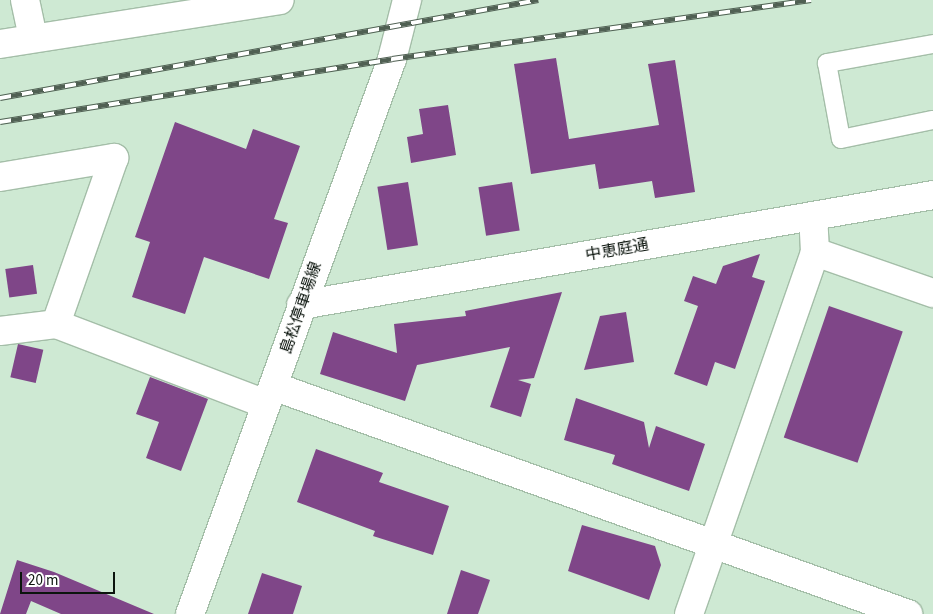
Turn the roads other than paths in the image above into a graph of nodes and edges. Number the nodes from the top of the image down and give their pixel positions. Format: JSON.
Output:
{"nodes":[{"id":1,"x":24,"y":0,"type":"edge"},
{"id":2,"x":280,"y":0,"type":"edge"},
{"id":3,"x":407,"y":0,"type":"edge"},
{"id":4,"x":33,"y":38,"type":"junction"},
{"id":5,"x":0,"y":44,"type":"edge"},
{"id":6,"x":933,"y":44,"type":"edge"},
{"id":7,"x":933,"y":120,"type":"edge"},
{"id":8,"x":0,"y":177,"type":"edge"},
{"id":9,"x":933,"y":195,"type":"edge"},
{"id":10,"x":813,"y":217,"type":"junction"},
{"id":11,"x":815,"y":252,"type":"junction"},
{"id":12,"x":933,"y":293,"type":"edge"},
{"id":13,"x":301,"y":305,"type":"junction"},
{"id":14,"x":56,"y":324,"type":"junction"},
{"id":15,"x":0,"y":331,"type":"edge"},
{"id":16,"x":269,"y":395,"type":"junction"},
{"id":17,"x":712,"y":544,"type":"junction"},
{"id":18,"x":190,"y":614,"type":"edge"},
{"id":19,"x":689,"y":614,"type":"edge"},
{"id":20,"x":908,"y":614,"type":"edge"}],
"edges":[{"from":1,"to":4,"type":"street"},
{"from":2,"to":4,"type":"street"},
{"from":3,"to":13,"type":"street","name":"島松停車場線"},
{"from":4,"to":5,"type":"street"},
{"from":6,"to":7,"type":"lane"},
{"from":8,"to":14,"type":"street"},
{"from":9,"to":10,"type":"street","name":"中恵庭通"},
{"from":10,"to":11,"type":"street"},
{"from":10,"to":13,"type":"street","name":"中恵庭通"},
{"from":11,"to":12,"type":"street"},
{"from":11,"to":17,"type":"street"},
{"from":13,"to":16,"type":"street","name":"島松停車場線"},
{"from":14,"to":15,"type":"street"},
{"from":14,"to":16,"type":"street"},
{"from":16,"to":17,"type":"street"},
{"from":16,"to":18,"type":"street","name":"島松停車場線"},
{"from":17,"to":19,"type":"street"},
{"from":17,"to":20,"type":"street"}]}
